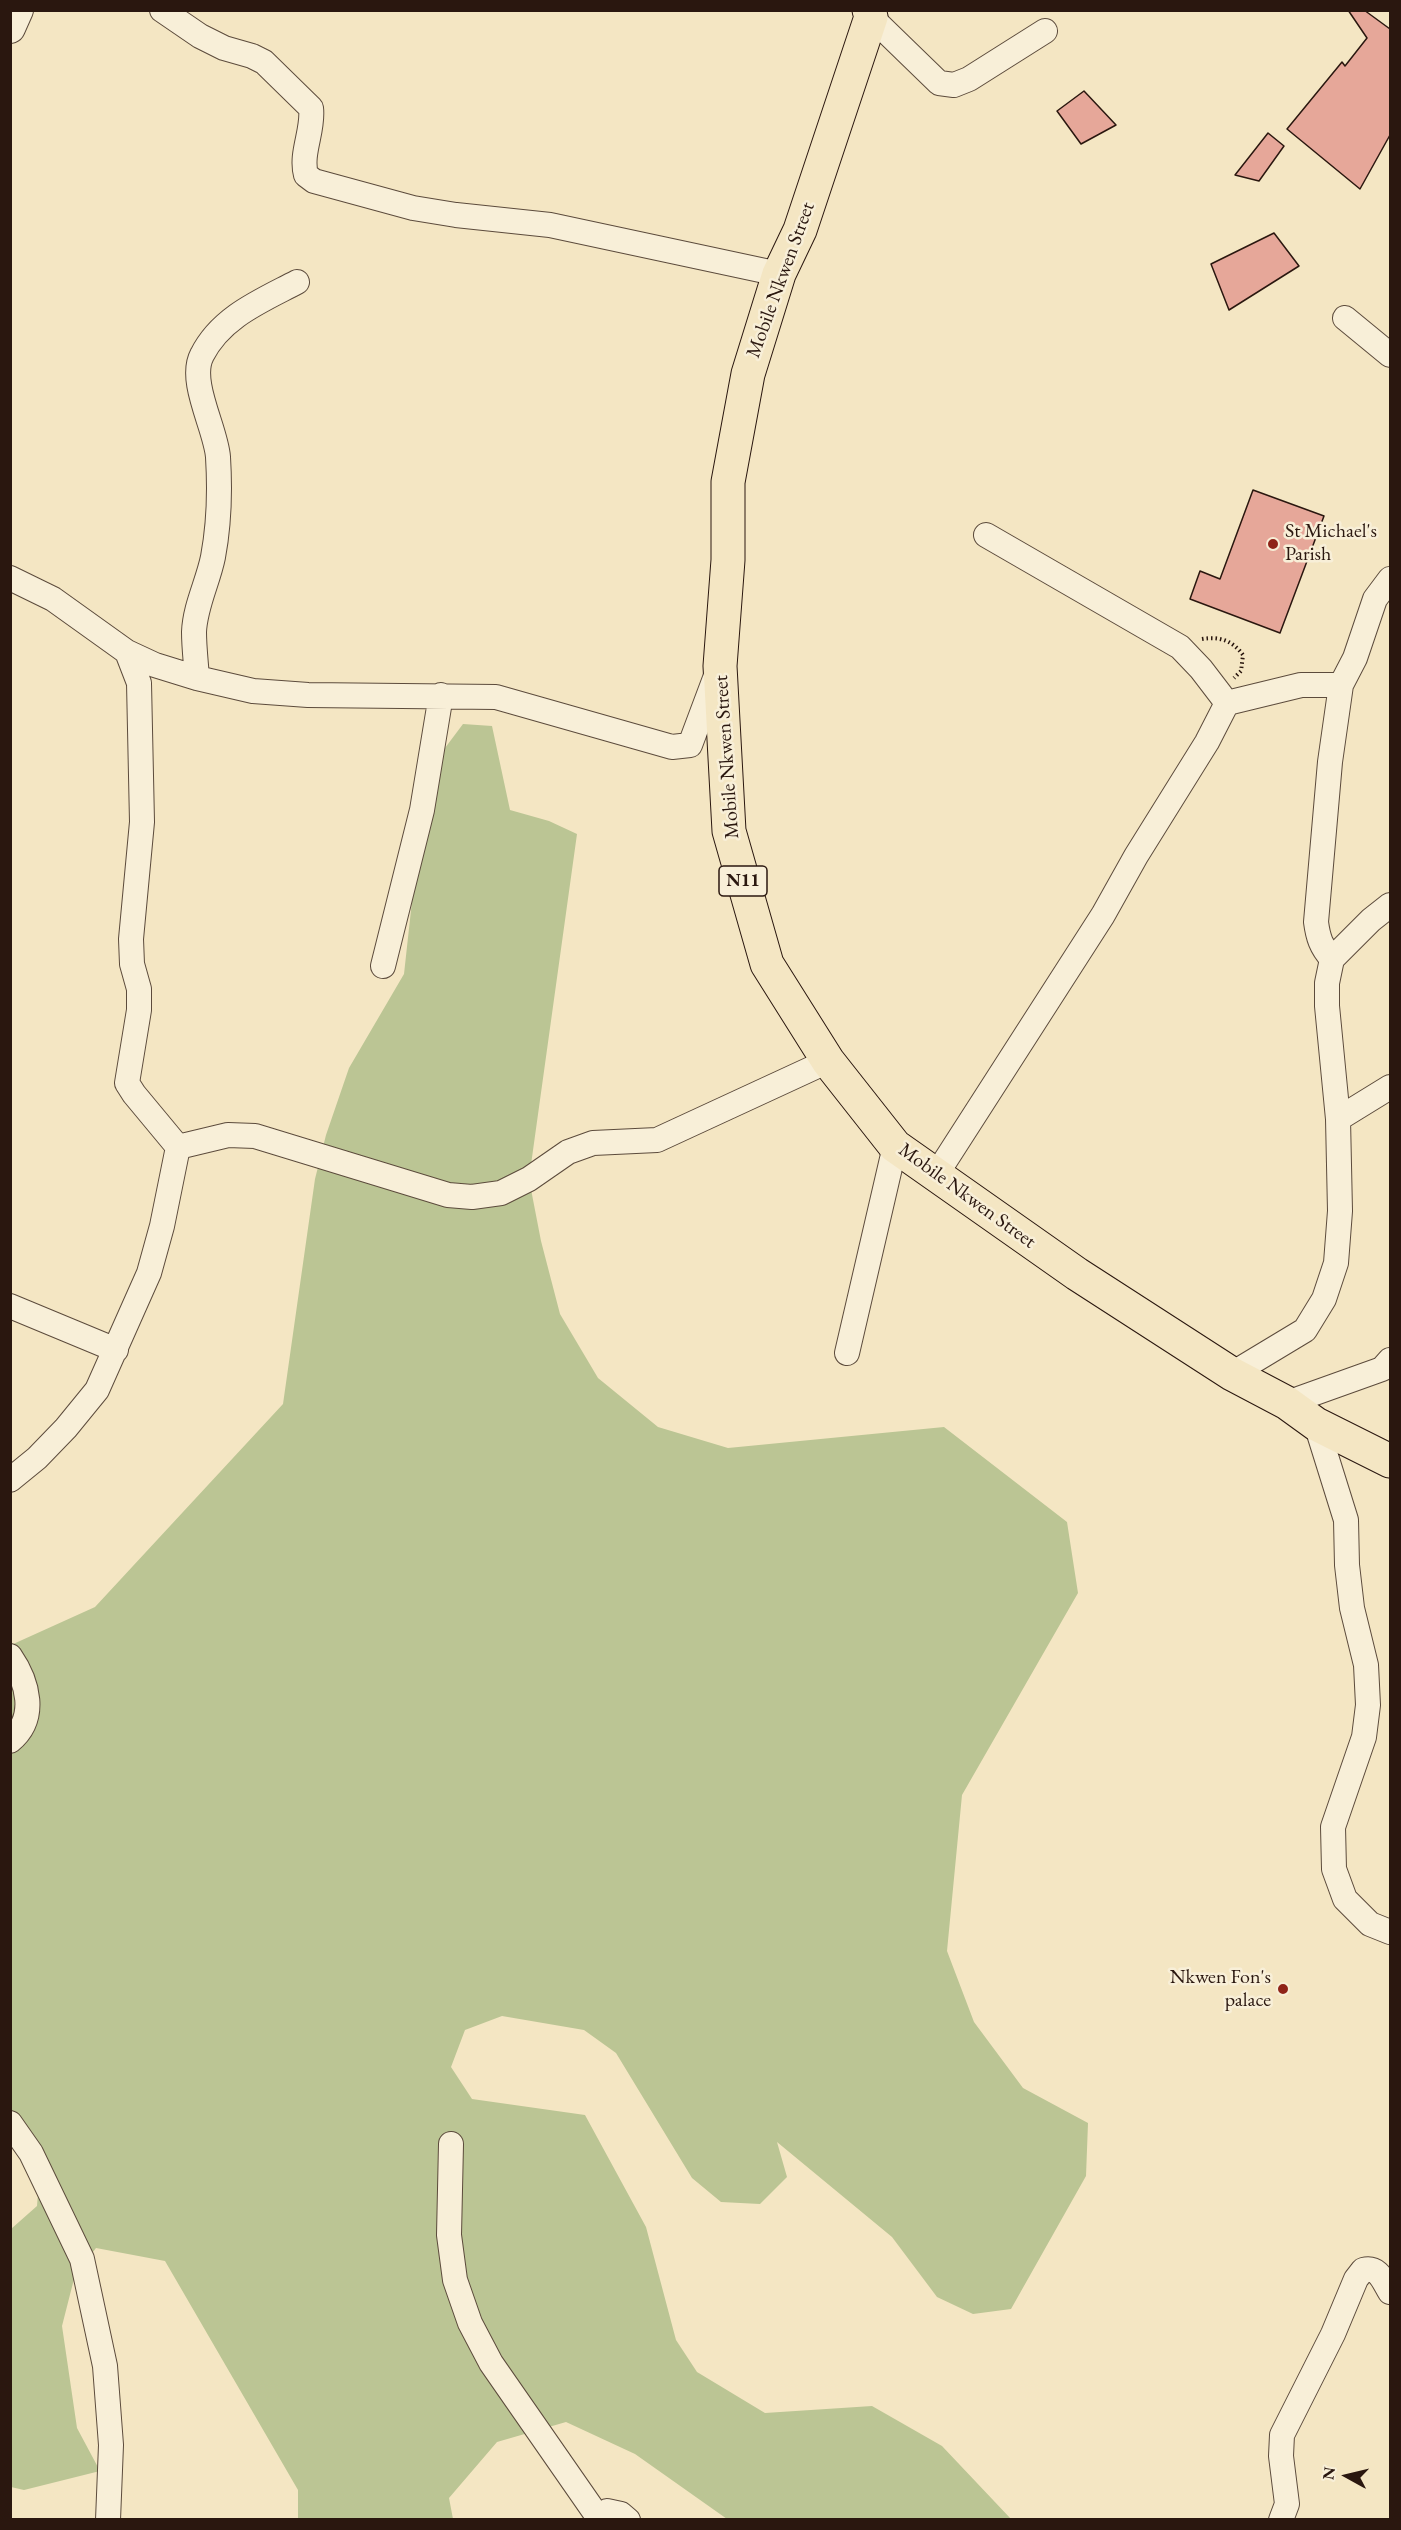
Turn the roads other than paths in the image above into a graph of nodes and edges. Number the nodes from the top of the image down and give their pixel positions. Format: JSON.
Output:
{"nodes":[{"id":1,"x":18,"y":10,"type":"edge"},
{"id":2,"x":162,"y":10,"type":"edge"},
{"id":3,"x":870,"y":14,"type":"edge"},
{"id":4,"x":10,"y":28,"type":"edge"},
{"id":5,"x":1045,"y":31,"type":"dead end"},
{"id":6,"x":780,"y":274,"type":"junction"},
{"id":7,"x":297,"y":282,"type":"dead end"},
{"id":8,"x":1345,"y":318,"type":"dead end"},
{"id":9,"x":1390,"y":354,"type":"edge"},
{"id":10,"x":986,"y":535,"type":"dead end"},
{"id":11,"x":10,"y":578,"type":"edge"},
{"id":12,"x":1390,"y":579,"type":"edge"},
{"id":13,"x":720,"y":666,"type":"junction"},
{"id":14,"x":147,"y":674,"type":"junction"},
{"id":15,"x":197,"y":678,"type":"junction"},
{"id":16,"x":1341,"y":685,"type":"junction"},
{"id":17,"x":441,"y":695,"type":"junction"},
{"id":18,"x":1223,"y":698,"type":"junction"},
{"id":19,"x":1390,"y":905,"type":"edge"},
{"id":20,"x":1332,"y":959,"type":"junction"},
{"id":21,"x":383,"y":966,"type":"dead end"},
{"id":22,"x":828,"y":1061,"type":"junction"},
{"id":23,"x":1390,"y":1087,"type":"edge"},
{"id":24,"x":1338,"y":1119,"type":"junction"},
{"id":25,"x":895,"y":1146,"type":"junction"},
{"id":26,"x":178,"y":1147,"type":"junction"},
{"id":27,"x":936,"y":1175,"type":"junction"},
{"id":28,"x":10,"y":1306,"type":"edge"},
{"id":29,"x":116,"y":1350,"type":"junction"},
{"id":30,"x":847,"y":1353,"type":"dead end"},
{"id":31,"x":1390,"y":1360,"type":"edge"},
{"id":32,"x":1232,"y":1374,"type":"junction"},
{"id":33,"x":1287,"y":1403,"type":"junction"},
{"id":34,"x":1317,"y":1424,"type":"junction"},
{"id":35,"x":1390,"y":1461,"type":"edge"},
{"id":36,"x":10,"y":1480,"type":"edge"},
{"id":37,"x":10,"y":1656,"type":"edge"},
{"id":38,"x":10,"y":1741,"type":"edge"},
{"id":39,"x":1390,"y":1932,"type":"edge"},
{"id":40,"x":10,"y":2123,"type":"edge"},
{"id":41,"x":451,"y":2144,"type":"dead end"},
{"id":42,"x":1384,"y":2270,"type":"edge"},
{"id":43,"x":1390,"y":2292,"type":"edge"},
{"id":44,"x":597,"y":2518,"type":"edge"},
{"id":45,"x":108,"y":2520,"type":"edge"},
{"id":46,"x":628,"y":2520,"type":"edge"},
{"id":47,"x":1281,"y":2520,"type":"edge"}],
"edges":[{"from":1,"to":4,"type":"street"},
{"from":2,"to":6,"type":"street"},
{"from":3,"to":5,"type":"street"},
{"from":3,"to":6,"type":"highway","name":"Mobile Nkwen Street","number":"N11"},
{"from":6,"to":13,"type":"highway","name":"Mobile Nkwen Street","number":"N11"},
{"from":7,"to":15,"type":"street"},
{"from":8,"to":9,"type":"street"},
{"from":10,"to":18,"type":"street"},
{"from":11,"to":14,"type":"street"},
{"from":12,"to":16,"type":"street"},
{"from":13,"to":17,"type":"street"},
{"from":13,"to":22,"type":"highway","name":"Mobile Nkwen Street","number":"N11"},
{"from":14,"to":15,"type":"street"},
{"from":14,"to":26,"type":"street"},
{"from":15,"to":17,"type":"street"},
{"from":16,"to":18,"type":"street"},
{"from":16,"to":20,"type":"street"},
{"from":17,"to":21,"type":"street"},
{"from":18,"to":27,"type":"street"},
{"from":19,"to":20,"type":"street"},
{"from":20,"to":24,"type":"street"},
{"from":22,"to":25,"type":"highway","name":"Mobile Nkwen Street","number":"N11"},
{"from":22,"to":26,"type":"street"},
{"from":23,"to":24,"type":"street"},
{"from":24,"to":32,"type":"street"},
{"from":25,"to":27,"type":"highway","name":"Mobile Nkwen Street","number":"N11"},
{"from":25,"to":30,"type":"street"},
{"from":26,"to":29,"type":"street"},
{"from":27,"to":32,"type":"highway","name":"Mobile Nkwen Street","number":"N11"},
{"from":28,"to":29,"type":"street"},
{"from":29,"to":36,"type":"street"},
{"from":31,"to":33,"type":"street"},
{"from":32,"to":33,"type":"highway","name":"Mobile Nkwen Street","number":"N11"},
{"from":33,"to":34,"type":"highway","name":"Mobile Nkwen Street","number":"N11"},
{"from":34,"to":35,"type":"highway","name":"Mobile Nkwen Street","number":"N11"},
{"from":34,"to":39,"type":"street"},
{"from":37,"to":38,"type":"street"},
{"from":40,"to":45,"type":"street"},
{"from":41,"to":44,"type":"street"},
{"from":42,"to":43,"type":"street"},
{"from":42,"to":47,"type":"street"},
{"from":44,"to":46,"type":"street"}]}
